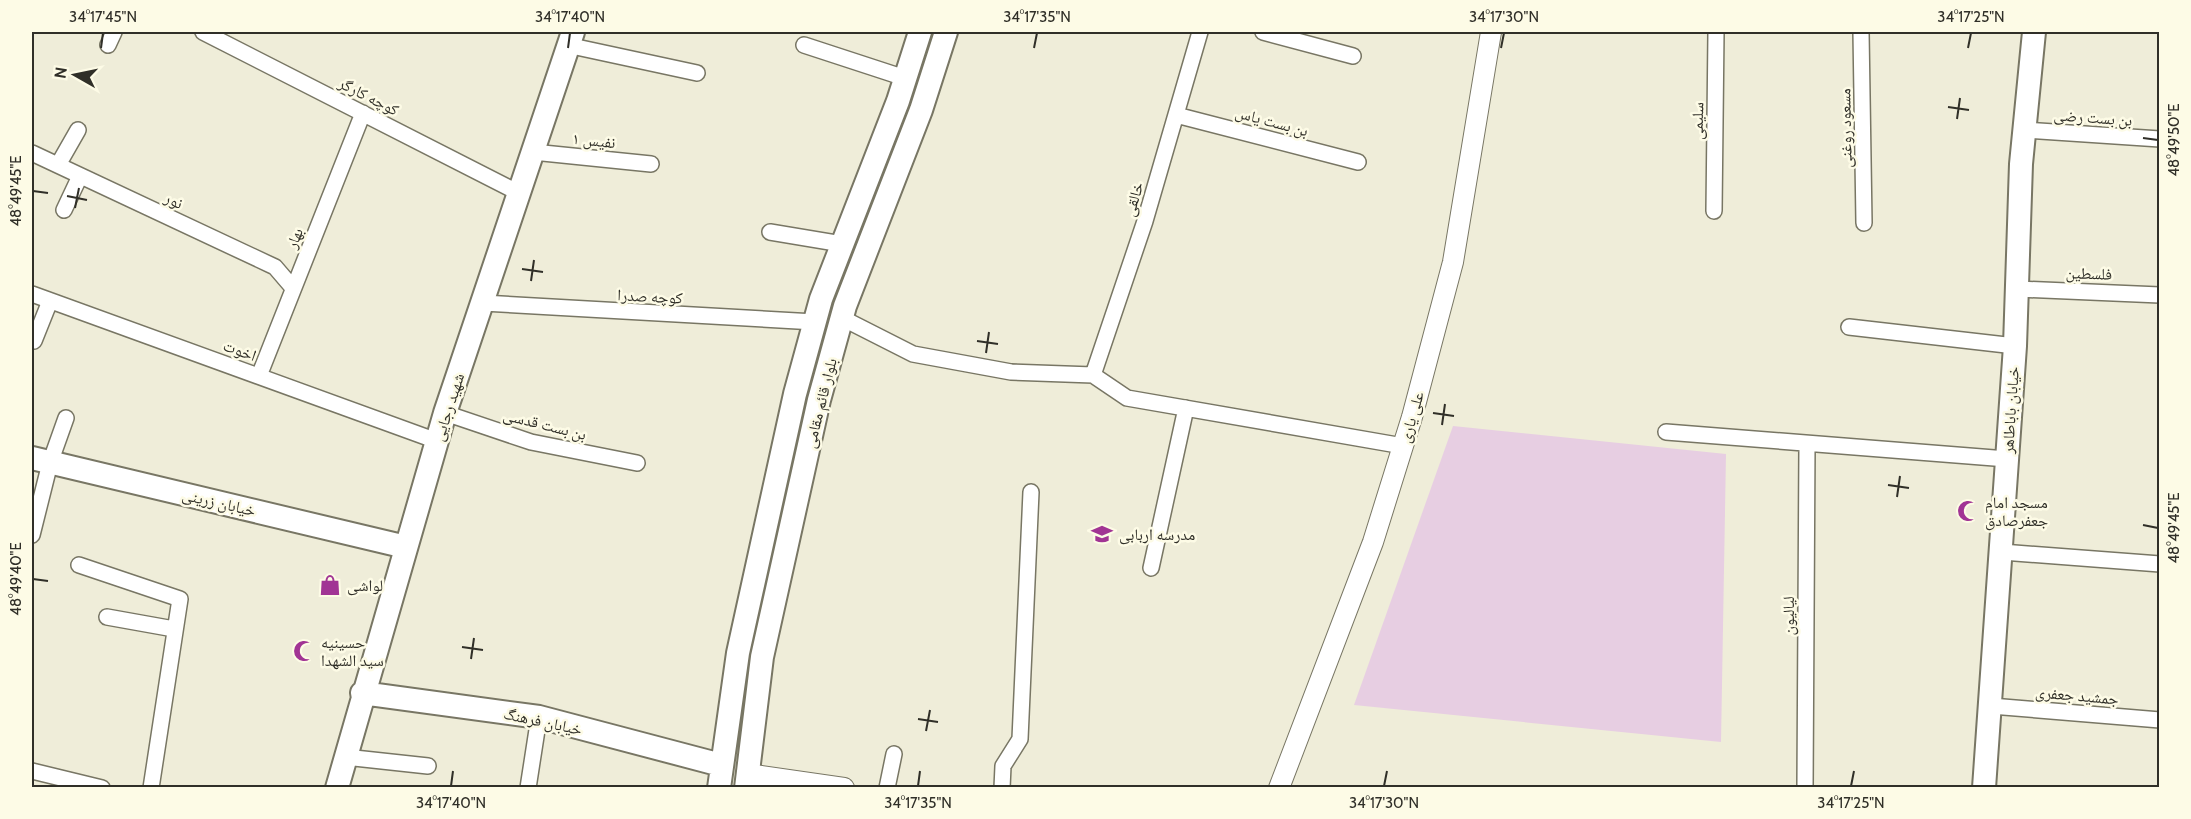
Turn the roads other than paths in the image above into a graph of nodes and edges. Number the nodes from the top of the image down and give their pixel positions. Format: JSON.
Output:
{"nodes":[{"id":1,"x":203,"y":32,"type":"edge"},
{"id":2,"x":920,"y":32,"type":"edge"},
{"id":3,"x":946,"y":32,"type":"edge"},
{"id":4,"x":1200,"y":32,"type":"edge"},
{"id":5,"x":1263,"y":32,"type":"edge"},
{"id":6,"x":1491,"y":32,"type":"edge"},
{"id":7,"x":1716,"y":32,"type":"edge"},
{"id":8,"x":1861,"y":32,"type":"edge"},
{"id":9,"x":2034,"y":32,"type":"edge"},
{"id":10,"x":570,"y":38,"type":"edge"},
{"id":11,"x":804,"y":45,"type":"dead end"},
{"id":12,"x":1353,"y":56,"type":"dead end"},
{"id":13,"x":697,"y":73,"type":"dead end"},
{"id":14,"x":905,"y":78,"type":"junction"},
{"id":15,"x":363,"y":113,"type":"junction"},
{"id":16,"x":1176,"y":115,"type":"junction"},
{"id":17,"x":78,"y":130,"type":"dead end"},
{"id":18,"x":2024,"y":130,"type":"junction"},
{"id":19,"x":2160,"y":139,"type":"edge"},
{"id":20,"x":533,"y":152,"type":"junction"},
{"id":21,"x":32,"y":153,"type":"edge"},
{"id":22,"x":1358,"y":162,"type":"dead end"},
{"id":23,"x":651,"y":164,"type":"dead end"},
{"id":24,"x":58,"y":165,"type":"junction"},
{"id":25,"x":80,"y":176,"type":"junction"},
{"id":26,"x":519,"y":194,"type":"junction"},
{"id":27,"x":855,"y":206,"type":"junction"},
{"id":28,"x":64,"y":210,"type":"dead end"},
{"id":29,"x":1714,"y":211,"type":"dead end"},
{"id":30,"x":878,"y":215,"type":"junction"},
{"id":31,"x":1864,"y":223,"type":"dead end"},
{"id":32,"x":770,"y":232,"type":"dead end"},
{"id":33,"x":842,"y":244,"type":"junction"},
{"id":34,"x":293,"y":288,"type":"junction"},
{"id":35,"x":2018,"y":289,"type":"junction"},
{"id":36,"x":32,"y":294,"type":"edge"},
{"id":37,"x":2160,"y":295,"type":"edge"},
{"id":38,"x":50,"y":301,"type":"junction"},
{"id":39,"x":483,"y":303,"type":"junction"},
{"id":40,"x":842,"y":318,"type":"junction"},
{"id":41,"x":815,"y":322,"type":"junction"},
{"id":42,"x":1849,"y":327,"type":"dead end"},
{"id":43,"x":34,"y":341,"type":"dead end"},
{"id":44,"x":2015,"y":346,"type":"junction"},
{"id":45,"x":1093,"y":375,"type":"junction"},
{"id":46,"x":259,"y":376,"type":"junction"},
{"id":47,"x":1186,"y":408,"type":"junction"},
{"id":48,"x":445,"y":413,"type":"junction"},
{"id":49,"x":66,"y":418,"type":"dead end"},
{"id":50,"x":1666,"y":432,"type":"dead end"},
{"id":51,"x":437,"y":441,"type":"junction"},
{"id":52,"x":1807,"y":444,"type":"junction"},
{"id":53,"x":1403,"y":446,"type":"junction"},
{"id":54,"x":2007,"y":459,"type":"junction"},
{"id":55,"x":41,"y":460,"type":"edge"},
{"id":56,"x":637,"y":463,"type":"dead end"},
{"id":57,"x":1031,"y":492,"type":"dead end"},
{"id":58,"x":32,"y":535,"type":"edge"},
{"id":59,"x":406,"y":547,"type":"junction"},
{"id":60,"x":2002,"y":552,"type":"junction"},
{"id":61,"x":2160,"y":564,"type":"edge"},
{"id":62,"x":79,"y":565,"type":"dead end"},
{"id":63,"x":1151,"y":568,"type":"dead end"},
{"id":64,"x":108,"y":617,"type":"dead end"},
{"id":65,"x":174,"y":629,"type":"junction"},
{"id":66,"x":362,"y":693,"type":"junction"},
{"id":67,"x":1991,"y":706,"type":"junction"},
{"id":68,"x":539,"y":717,"type":"junction"},
{"id":69,"x":2160,"y":720,"type":"edge"},
{"id":70,"x":894,"y":754,"type":"dead end"},
{"id":71,"x":345,"y":757,"type":"junction"},
{"id":72,"x":428,"y":766,"type":"dead end"},
{"id":73,"x":32,"y":771,"type":"edge"},
{"id":74,"x":720,"y":776,"type":"edge"},
{"id":75,"x":746,"y":781,"type":"edge"},
{"id":76,"x":102,"y":788,"type":"edge"},
{"id":77,"x":151,"y":788,"type":"edge"},
{"id":78,"x":337,"y":788,"type":"edge"},
{"id":79,"x":528,"y":788,"type":"edge"},
{"id":80,"x":844,"y":788,"type":"edge"},
{"id":81,"x":887,"y":788,"type":"edge"},
{"id":82,"x":1002,"y":788,"type":"edge"},
{"id":83,"x":1279,"y":788,"type":"edge"},
{"id":84,"x":1806,"y":788,"type":"edge"},
{"id":85,"x":1984,"y":788,"type":"edge"}],
"edges":[{"from":1,"to":15,"type":"street","name":"کوچه کارگر"},
{"from":2,"to":14,"type":"main road","name":"بلوار قائم مقامی"},
{"from":3,"to":30,"type":"main road","name":"بلوار قائم مقامی"},
{"from":4,"to":16,"type":"street","name":"خالقی"},
{"from":5,"to":12,"type":"street"},
{"from":6,"to":53,"type":"street","name":"علی یاری"},
{"from":7,"to":29,"type":"street","name":"سلیمی"},
{"from":8,"to":31,"type":"street","name":"مسعود روغنی"},
{"from":9,"to":18,"type":"main road","name":"خیابان باباطاهر"},
{"from":10,"to":13,"type":"street"},
{"from":10,"to":20,"type":"main road","name":"شهید رجایی"},
{"from":11,"to":14,"type":"street"},
{"from":14,"to":27,"type":"main road","name":"بلوار قائم مقامی"},
{"from":15,"to":26,"type":"street","name":"کوچه کارگر"},
{"from":15,"to":34,"type":"street","name":"بهار"},
{"from":16,"to":22,"type":"street","name":"بن بست یاس"},
{"from":16,"to":45,"type":"street","name":"خالقی"},
{"from":17,"to":24,"type":"street"},
{"from":18,"to":19,"type":"street","name":"بن بست رضی"},
{"from":18,"to":35,"type":"main road","name":"خیابان باباطاهر"},
{"from":20,"to":23,"type":"street","name":"نفیس ‍۱"},
{"from":20,"to":26,"type":"main road","name":"شهید رجایی"},
{"from":21,"to":24,"type":"street","name":"نور"},
{"from":24,"to":25,"type":"street","name":"نور"},
{"from":25,"to":28,"type":"street"},
{"from":25,"to":34,"type":"street","name":"نور"},
{"from":26,"to":39,"type":"main road","name":"شهید رجایی"},
{"from":27,"to":30,"type":"main road"},
{"from":27,"to":33,"type":"main road","name":"بلوار قائم مقامی"},
{"from":30,"to":40,"type":"main road","name":"بلوار قائم مقامی"},
{"from":32,"to":33,"type":"street"},
{"from":33,"to":41,"type":"main road","name":"بلوار قائم مقامی"},
{"from":34,"to":46,"type":"street","name":"بهار"},
{"from":35,"to":37,"type":"street","name":"فلسطین"},
{"from":35,"to":44,"type":"main road","name":"خیابان باباطاهر"},
{"from":36,"to":38,"type":"street","name":"اخوت"},
{"from":38,"to":43,"type":"street"},
{"from":38,"to":46,"type":"street","name":"اخوت"},
{"from":39,"to":41,"type":"street","name":"کوچه صدرا"},
{"from":39,"to":48,"type":"main road","name":"شهید رجایی"},
{"from":40,"to":45,"type":"street"},
{"from":40,"to":75,"type":"main road","name":"بلوار قائم مقامی"},
{"from":41,"to":74,"type":"main road","name":"بلوار قائم مقامی"},
{"from":42,"to":44,"type":"street"},
{"from":44,"to":54,"type":"main road","name":"خیابان باباطاهر"},
{"from":45,"to":47,"type":"street"},
{"from":46,"to":51,"type":"street","name":"اخوت"},
{"from":47,"to":53,"type":"street"},
{"from":47,"to":63,"type":"street"},
{"from":48,"to":51,"type":"main road","name":"شهید رجایی"},
{"from":48,"to":56,"type":"street","name":"بن بست قدسی"},
{"from":49,"to":55,"type":"street"},
{"from":50,"to":52,"type":"street"},
{"from":51,"to":59,"type":"main road","name":"شهید رجایی"},
{"from":52,"to":54,"type":"street"},
{"from":52,"to":84,"type":"street","name":"لیالیون"},
{"from":53,"to":83,"type":"street","name":"علی یاری"},
{"from":54,"to":60,"type":"main road","name":"خیابان باباطاهر"},
{"from":55,"to":58,"type":"street"},
{"from":55,"to":59,"type":"main road","name":"خیابان زرینی"},
{"from":57,"to":82,"type":"street"},
{"from":59,"to":66,"type":"main road","name":"شهید رجایی"},
{"from":60,"to":61,"type":"street"},
{"from":60,"to":67,"type":"main road","name":"خیابان باباطاهر"},
{"from":62,"to":65,"type":"street"},
{"from":64,"to":65,"type":"street"},
{"from":65,"to":77,"type":"street"},
{"from":66,"to":68,"type":"main road","name":"خیابان فرهنگ"},
{"from":66,"to":71,"type":"main road","name":"شهید رجایی"},
{"from":67,"to":69,"type":"street","name":"جمشید جعفری"},
{"from":67,"to":85,"type":"main road","name":"خیابان باباطاهر"},
{"from":68,"to":74,"type":"main road","name":"خیابان فرهنگ"},
{"from":68,"to":79,"type":"street"},
{"from":70,"to":81,"type":"street"},
{"from":71,"to":72,"type":"street"},
{"from":71,"to":78,"type":"main road","name":"شهید رجایی"},
{"from":73,"to":76,"type":"street"},
{"from":75,"to":80,"type":"street"}]}
